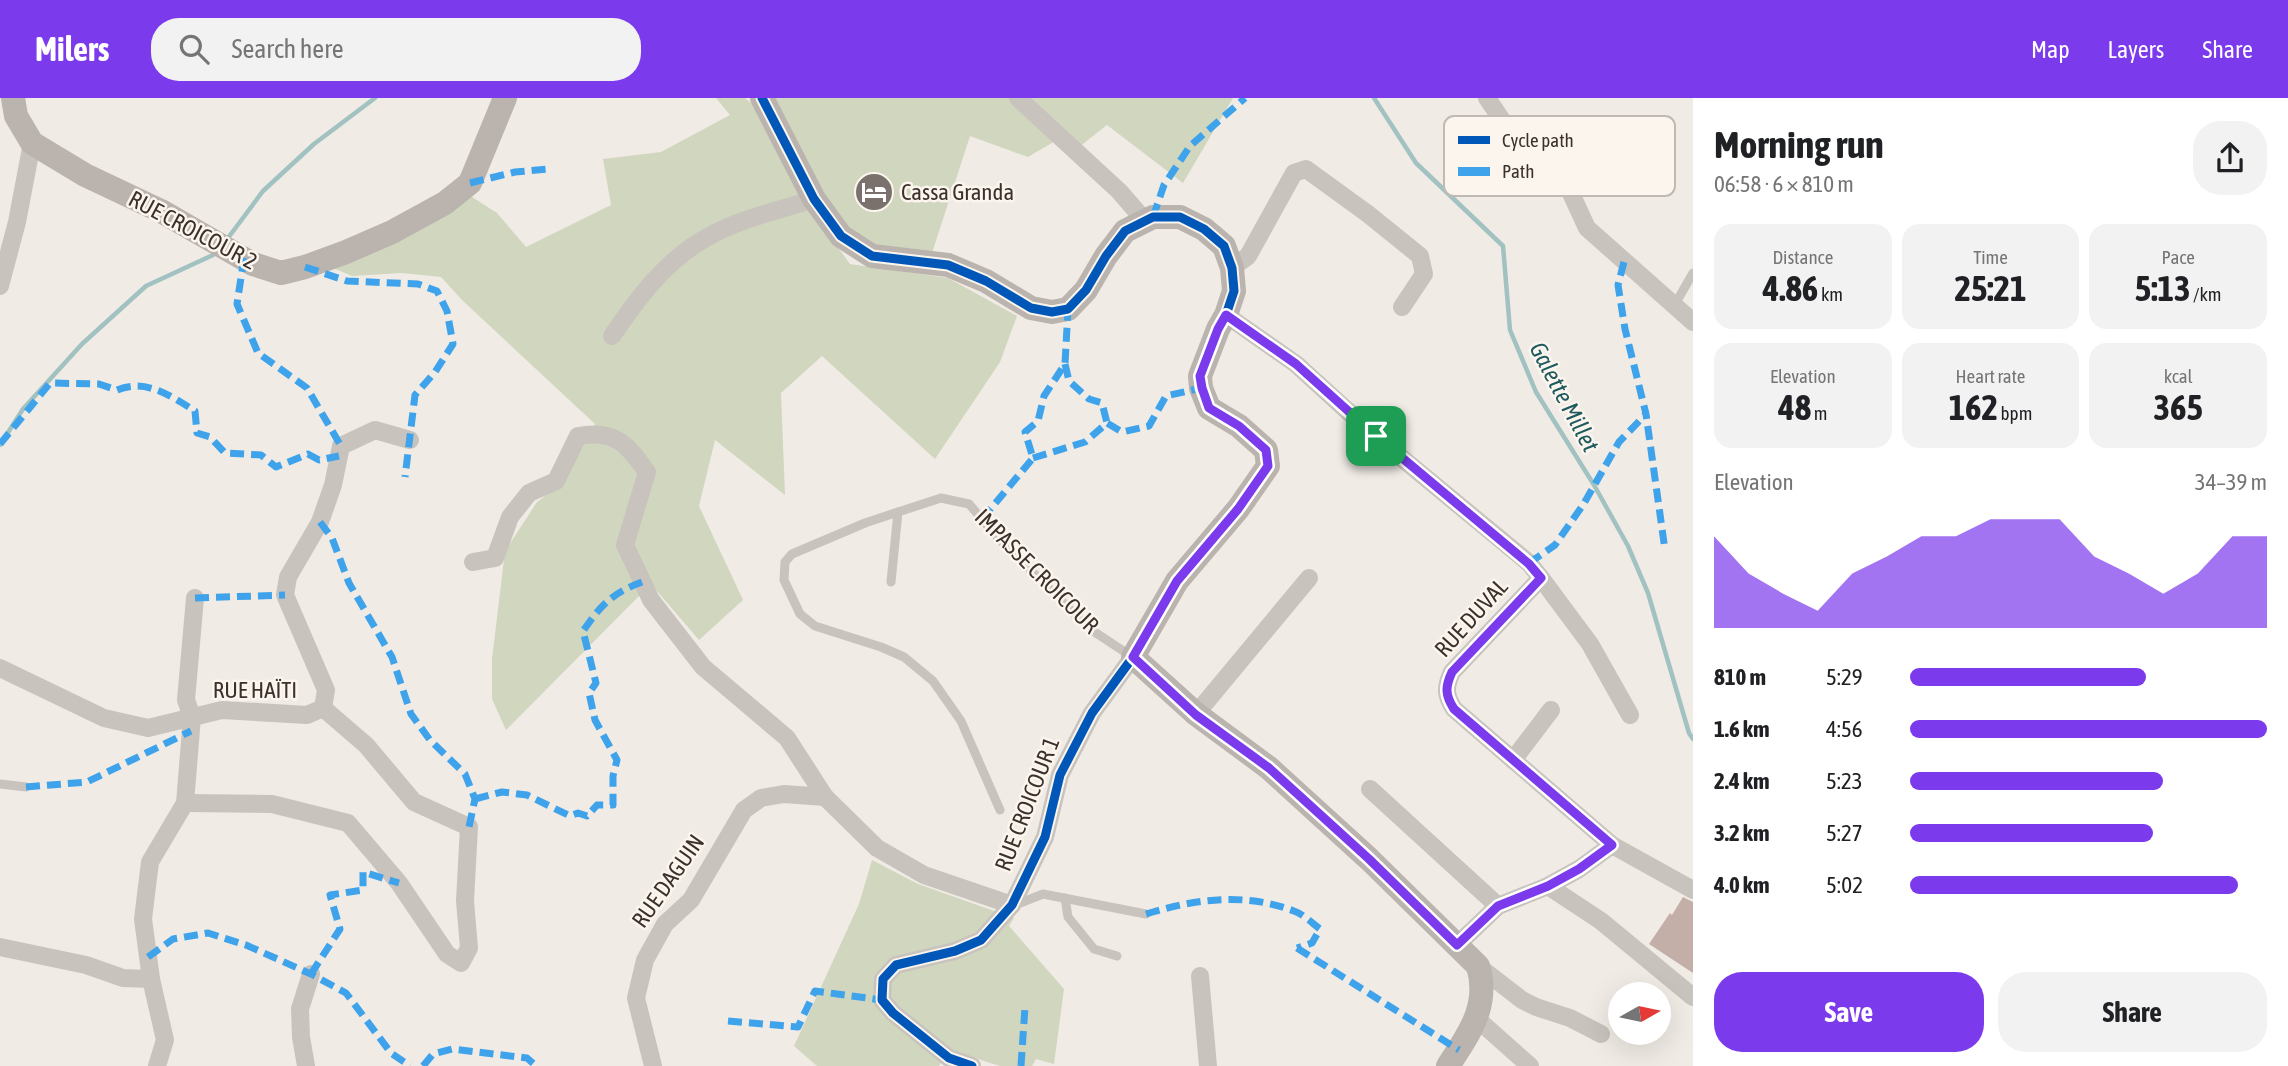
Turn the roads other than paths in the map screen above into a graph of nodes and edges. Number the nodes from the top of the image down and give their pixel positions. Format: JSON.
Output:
{"nodes":[{"id":1,"x":13,"y":98,"type":"edge"},
{"id":2,"x":505,"y":98,"type":"edge"},
{"id":3,"x":762,"y":98,"type":"edge"},
{"id":4,"x":1018,"y":98,"type":"edge"},
{"id":5,"x":32,"y":143,"type":"junction"},
{"id":6,"x":1572,"y":196,"type":"edge"},
{"id":7,"x":814,"y":199,"type":"junction"},
{"id":8,"x":1145,"y":221,"type":"junction"},
{"id":9,"x":1232,"y":268,"type":"junction"},
{"id":10,"x":1693,"y":273,"type":"edge"},
{"id":11,"x":0,"y":286,"type":"edge"},
{"id":12,"x":1674,"y":306,"type":"junction"},
{"id":13,"x":1402,"y":307,"type":"dead end"},
{"id":14,"x":1226,"y":315,"type":"junction"},
{"id":15,"x":1693,"y":322,"type":"edge"},
{"id":16,"x":612,"y":336,"type":"dead end"},
{"id":17,"x":410,"y":440,"type":"dead end"},
{"id":18,"x":898,"y":512,"type":"junction"},
{"id":19,"x":473,"y":562,"type":"dead end"},
{"id":20,"x":1309,"y":578,"type":"dead end"},
{"id":21,"x":1541,"y":578,"type":"junction"},
{"id":22,"x":891,"y":582,"type":"dead end"},
{"id":23,"x":195,"y":598,"type":"dead end"},
{"id":24,"x":1133,"y":657,"type":"junction"},
{"id":25,"x":0,"y":668,"type":"edge"},
{"id":26,"x":323,"y":708,"type":"junction"},
{"id":27,"x":1551,"y":709,"type":"dead end"},
{"id":28,"x":1196,"y":715,"type":"junction"},
{"id":29,"x":1630,"y":715,"type":"dead end"},
{"id":30,"x":192,"y":717,"type":"junction"},
{"id":31,"x":1513,"y":760,"type":"junction"},
{"id":32,"x":0,"y":784,"type":"edge"},
{"id":33,"x":26,"y":787,"type":"dead end"},
{"id":34,"x":1370,"y":789,"type":"dead end"},
{"id":35,"x":825,"y":797,"type":"junction"},
{"id":36,"x":185,"y":803,"type":"junction"},
{"id":37,"x":1000,"y":810,"type":"dead end"},
{"id":38,"x":1612,"y":845,"type":"junction"},
{"id":39,"x":1548,"y":886,"type":"junction"},
{"id":40,"x":1693,"y":890,"type":"edge"},
{"id":41,"x":1065,"y":898,"type":"junction"},
{"id":42,"x":1012,"y":905,"type":"junction"},
{"id":43,"x":1498,"y":906,"type":"junction"},
{"id":44,"x":1146,"y":914,"type":"dead end"},
{"id":45,"x":1457,"y":945,"type":"junction"},
{"id":46,"x":0,"y":947,"type":"edge"},
{"id":47,"x":1117,"y":956,"type":"dead end"},
{"id":48,"x":1478,"y":965,"type":"junction"},
{"id":49,"x":311,"y":974,"type":"dead end"},
{"id":50,"x":1200,"y":976,"type":"dead end"},
{"id":51,"x":151,"y":979,"type":"junction"},
{"id":52,"x":1693,"y":997,"type":"edge"},
{"id":53,"x":1476,"y":1018,"type":"junction"},
{"id":54,"x":1601,"y":1034,"type":"dead end"},
{"id":55,"x":157,"y":1066,"type":"edge"},
{"id":56,"x":306,"y":1066,"type":"edge"},
{"id":57,"x":653,"y":1066,"type":"edge"},
{"id":58,"x":972,"y":1066,"type":"edge"},
{"id":59,"x":1208,"y":1066,"type":"edge"},
{"id":60,"x":1448,"y":1066,"type":"edge"},
{"id":61,"x":1530,"y":1066,"type":"edge"}],
"edges":[{"from":1,"to":5,"type":"street","name":"RUE CROICOUR 2"},
{"from":2,"to":5,"type":"street","name":"RUE CROICOUR 2"},
{"from":3,"to":7,"type":"street"},
{"from":4,"to":8,"type":"street"},
{"from":5,"to":11,"type":"street"},
{"from":6,"to":12,"type":"street"},
{"from":7,"to":8,"type":"street"},
{"from":7,"to":16,"type":"street"},
{"from":8,"to":9,"type":"street"},
{"from":9,"to":13,"type":"street"},
{"from":9,"to":14,"type":"street"},
{"from":10,"to":12,"type":"lane"},
{"from":12,"to":15,"type":"street"},
{"from":14,"to":21,"type":"street","name":"RUE DUVAL"},
{"from":14,"to":24,"type":"street"},
{"from":17,"to":26,"type":"street","name":"RUE HAÏTI"},
{"from":18,"to":22,"type":"lane"},
{"from":18,"to":24,"type":"lane","name":"IMPASSE CROICOUR"},
{"from":18,"to":37,"type":"lane","name":"IMPASSE CROICOUR"},
{"from":19,"to":35,"type":"street"},
{"from":20,"to":28,"type":"street"},
{"from":21,"to":29,"type":"street"},
{"from":21,"to":31,"type":"street","name":"RUE DUVAL"},
{"from":23,"to":30,"type":"street"},
{"from":24,"to":28,"type":"street","name":"IMPASSE CROICOUR"},
{"from":24,"to":42,"type":"street","name":"RUE CROICOUR 1"},
{"from":25,"to":30,"type":"street","name":"RUE HAÏTI"},
{"from":26,"to":30,"type":"street","name":"RUE HAÏTI"},
{"from":26,"to":36,"type":"street"},
{"from":27,"to":31,"type":"street"},
{"from":28,"to":45,"type":"street","name":"IMPASSE CROICOUR"},
{"from":30,"to":36,"type":"street"},
{"from":31,"to":38,"type":"street","name":"RUE DUVAL"},
{"from":32,"to":33,"type":"lane"},
{"from":34,"to":43,"type":"street"},
{"from":35,"to":42,"type":"street"},
{"from":35,"to":57,"type":"street","name":"RUE DAGUIN"},
{"from":36,"to":51,"type":"street"},
{"from":38,"to":39,"type":"street"},
{"from":38,"to":40,"type":"street","name":"RUE DUVAL"},
{"from":39,"to":43,"type":"street"},
{"from":39,"to":52,"type":"street"},
{"from":41,"to":42,"type":"lane"},
{"from":41,"to":44,"type":"lane"},
{"from":41,"to":47,"type":"lane"},
{"from":42,"to":58,"type":"street","name":"RUE CROICOUR 1"},
{"from":43,"to":45,"type":"street"},
{"from":45,"to":48,"type":"street","name":"IMPASSE CROICOUR"},
{"from":46,"to":51,"type":"street"},
{"from":48,"to":53,"type":"street"},
{"from":48,"to":54,"type":"street"},
{"from":49,"to":56,"type":"street"},
{"from":50,"to":59,"type":"street"},
{"from":51,"to":55,"type":"street"},
{"from":53,"to":60,"type":"street"},
{"from":53,"to":61,"type":"street"}]}
